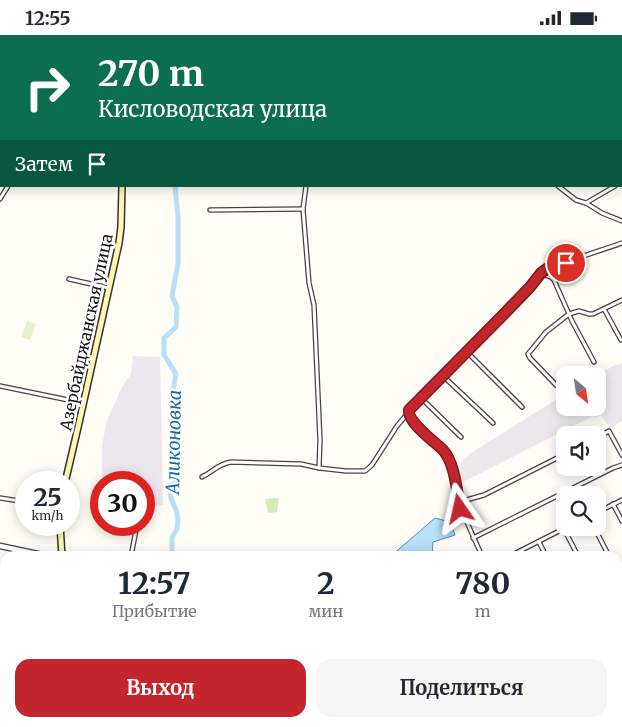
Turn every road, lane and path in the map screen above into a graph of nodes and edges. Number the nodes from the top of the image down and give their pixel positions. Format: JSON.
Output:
{"nodes":[{"id":1,"x":7,"y":187,"type":"edge"},
{"id":2,"x":122,"y":187,"type":"edge"},
{"id":3,"x":306,"y":187,"type":"edge"},
{"id":4,"x":559,"y":187,"type":"edge"},
{"id":5,"x":613,"y":187,"type":"edge"},
{"id":6,"x":0,"y":199,"type":"edge"},
{"id":7,"x":586,"y":203,"type":"junction"},
{"id":8,"x":210,"y":209,"type":"dead end"},
{"id":9,"x":303,"y":209,"type":"junction"},
{"id":10,"x":622,"y":221,"type":"edge"},
{"id":11,"x":622,"y":243,"type":"edge"},
{"id":12,"x":539,"y":276,"type":"junction"},
{"id":13,"x":69,"y":279,"type":"dead end"},
{"id":14,"x":109,"y":288,"type":"junction"},
{"id":15,"x":622,"y":300,"type":"edge"},
{"id":16,"x":604,"y":309,"type":"junction"},
{"id":17,"x":568,"y":313,"type":"junction"},
{"id":18,"x":621,"y":340,"type":"dead end"},
{"id":19,"x":467,"y":352,"type":"junction"},
{"id":20,"x":594,"y":362,"type":"dead end"},
{"id":21,"x":443,"y":376,"type":"junction"},
{"id":22,"x":556,"y":385,"type":"dead end"},
{"id":23,"x":0,"y":386,"type":"edge"},
{"id":24,"x":421,"y":399,"type":"junction"},
{"id":25,"x":84,"y":403,"type":"junction"},
{"id":26,"x":522,"y":407,"type":"dead end"},
{"id":27,"x":408,"y":413,"type":"junction"},
{"id":28,"x":494,"y":423,"type":"dead end"},
{"id":29,"x":606,"y":433,"type":"edge"},
{"id":30,"x":460,"y":437,"type":"dead end"},
{"id":31,"x":622,"y":455,"type":"edge"},
{"id":32,"x":556,"y":459,"type":"edge"},
{"id":33,"x":622,"y":465,"type":"edge"},
{"id":34,"x":319,"y":468,"type":"junction"},
{"id":35,"x":68,"y":471,"type":"edge"},
{"id":36,"x":202,"y":477,"type":"dead end"},
{"id":37,"x":0,"y":498,"type":"edge"},
{"id":38,"x":622,"y":499,"type":"edge"},
{"id":39,"x":15,"y":500,"type":"edge"},
{"id":40,"x":459,"y":501,"type":"junction"},
{"id":41,"x":614,"y":504,"type":"junction"},
{"id":42,"x":606,"y":508,"type":"edge"},
{"id":43,"x":622,"y":521,"type":"edge"},
{"id":44,"x":556,"y":533,"type":"edge"},
{"id":45,"x":61,"y":536,"type":"edge"},
{"id":46,"x":135,"y":536,"type":"edge"},
{"id":47,"x":569,"y":536,"type":"edge"},
{"id":48,"x":599,"y":536,"type":"edge"},
{"id":49,"x":473,"y":538,"type":"junction"},
{"id":50,"x":539,"y":542,"type":"junction"},
{"id":51,"x":0,"y":546,"type":"edge"},
{"id":52,"x":24,"y":551,"type":"edge"},
{"id":53,"x":62,"y":551,"type":"edge"},
{"id":54,"x":132,"y":551,"type":"edge"},
{"id":55,"x":480,"y":551,"type":"edge"},
{"id":56,"x":523,"y":551,"type":"edge"},
{"id":57,"x":544,"y":551,"type":"edge"},
{"id":58,"x":576,"y":551,"type":"edge"},
{"id":59,"x":606,"y":551,"type":"edge"}],
"edges":[{"from":1,"to":6,"type":"street"},
{"from":2,"to":14,"type":"main road","name":"Азербайджанская улица"},
{"from":3,"to":9,"type":"street"},
{"from":4,"to":7,"type":"street"},
{"from":5,"to":7,"type":"street"},
{"from":7,"to":10,"type":"street"},
{"from":8,"to":9,"type":"street"},
{"from":9,"to":34,"type":"street"},
{"from":11,"to":12,"type":"street"},
{"from":12,"to":17,"type":"street"},
{"from":12,"to":19,"type":"street"},
{"from":13,"to":14,"type":"street"},
{"from":14,"to":25,"type":"main road","name":"Азербайджанская улица"},
{"from":15,"to":16,"type":"street"},
{"from":16,"to":17,"type":"street"},
{"from":16,"to":18,"type":"street"},
{"from":17,"to":20,"type":"street"},
{"from":17,"to":22,"type":"street"},
{"from":19,"to":21,"type":"street"},
{"from":19,"to":26,"type":"street"},
{"from":21,"to":24,"type":"street"},
{"from":21,"to":28,"type":"street"},
{"from":23,"to":25,"type":"street"},
{"from":24,"to":27,"type":"street"},
{"from":24,"to":30,"type":"street"},
{"from":25,"to":35,"type":"main road","name":"Азербайджанская улица"},
{"from":27,"to":34,"type":"street"},
{"from":27,"to":40,"type":"street"},
{"from":29,"to":31,"type":"street"},
{"from":32,"to":40,"type":"street"},
{"from":33,"to":49,"type":"street"},
{"from":34,"to":36,"type":"street"},
{"from":37,"to":39,"type":"street"},
{"from":38,"to":41,"type":"street"},
{"from":40,"to":49,"type":"street"},
{"from":41,"to":42,"type":"street"},
{"from":41,"to":43,"type":"street"},
{"from":44,"to":50,"type":"street"},
{"from":45,"to":53,"type":"main road"},
{"from":46,"to":54,"type":"street"},
{"from":47,"to":58,"type":"street"},
{"from":48,"to":59,"type":"street"},
{"from":49,"to":55,"type":"street"},
{"from":50,"to":56,"type":"street"},
{"from":50,"to":57,"type":"street"},
{"from":51,"to":52,"type":"street"}]}
